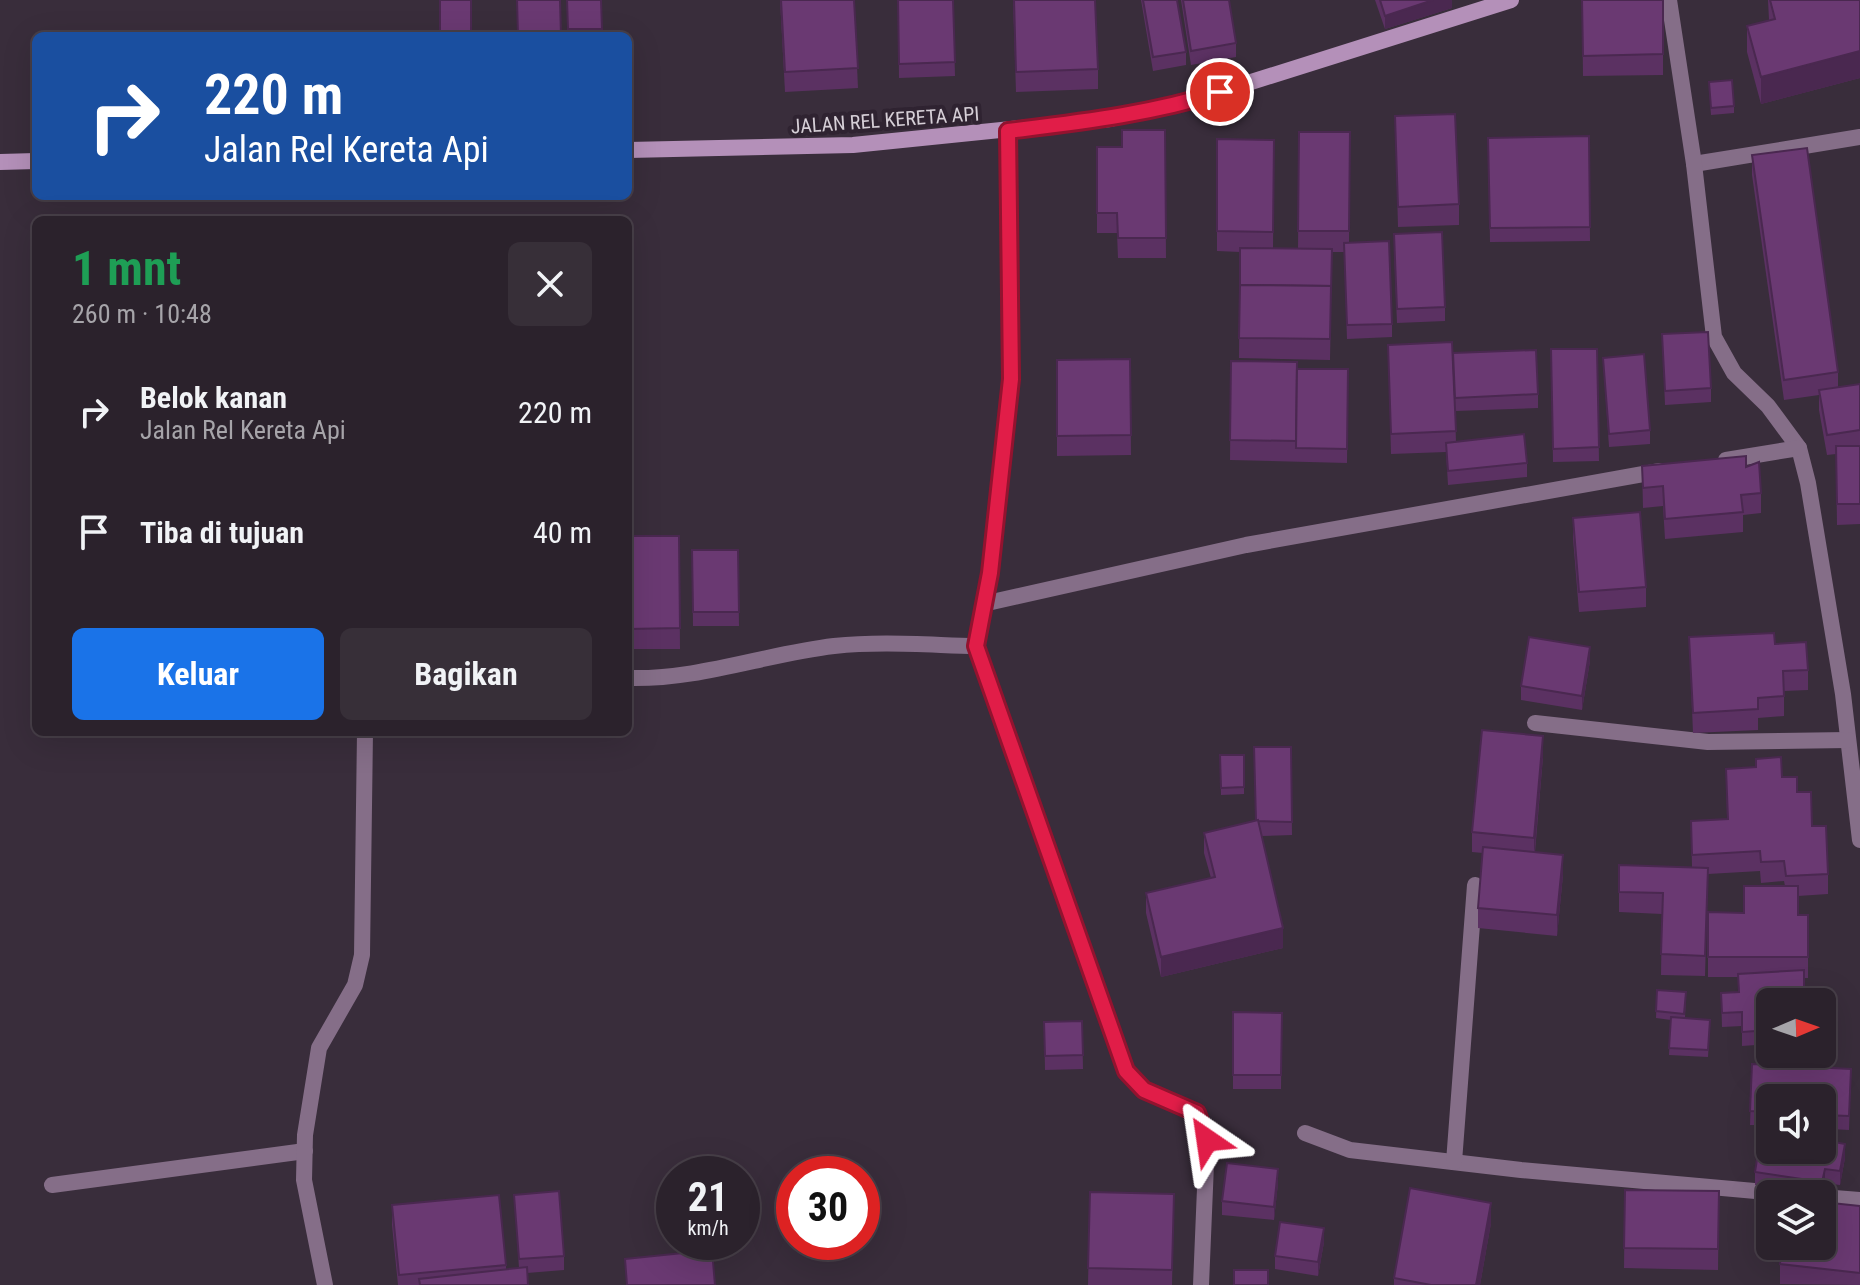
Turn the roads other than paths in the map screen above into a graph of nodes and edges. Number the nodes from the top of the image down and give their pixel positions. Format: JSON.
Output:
{"nodes":[{"id":1,"x":1511,"y":0,"type":"edge"},
{"id":2,"x":1669,"y":0,"type":"edge"},
{"id":3,"x":1008,"y":131,"type":"junction"},
{"id":4,"x":1860,"y":137,"type":"edge"},
{"id":5,"x":632,"y":150,"type":"edge"},
{"id":6,"x":32,"y":161,"type":"edge"},
{"id":7,"x":0,"y":162,"type":"edge"},
{"id":8,"x":1694,"y":164,"type":"junction"},
{"id":9,"x":1799,"y":448,"type":"junction"},
{"id":10,"x":1713,"y":462,"type":"edge"},
{"id":11,"x":1670,"y":469,"type":"edge"},
{"id":12,"x":983,"y":604,"type":"junction"},
{"id":13,"x":976,"y":646,"type":"junction"},
{"id":14,"x":632,"y":678,"type":"edge"},
{"id":15,"x":1535,"y":723,"type":"dead end"},
{"id":16,"x":365,"y":736,"type":"edge"},
{"id":17,"x":1848,"y":740,"type":"junction"},
{"id":18,"x":1860,"y":840,"type":"edge"},
{"id":19,"x":1475,"y":885,"type":"dead end"},
{"id":20,"x":1305,"y":1133,"type":"dead end"},
{"id":21,"x":305,"y":1151,"type":"junction"},
{"id":22,"x":1454,"y":1162,"type":"junction"},
{"id":23,"x":52,"y":1185,"type":"dead end"},
{"id":24,"x":1756,"y":1191,"type":"edge"},
{"id":25,"x":1836,"y":1198,"type":"edge"},
{"id":26,"x":1860,"y":1200,"type":"edge"},
{"id":27,"x":325,"y":1285,"type":"edge"},
{"id":28,"x":1201,"y":1285,"type":"edge"}],
"edges":[{"from":1,"to":3,"type":"main road","name":"JALAN REL KERETA API"},
{"from":2,"to":8,"type":"street"},
{"from":3,"to":5,"type":"main road","name":"JALAN REL KERETA API"},
{"from":3,"to":12,"type":"street"},
{"from":4,"to":8,"type":"street"},
{"from":6,"to":7,"type":"main road"},
{"from":8,"to":9,"type":"street"},
{"from":9,"to":10,"type":"street"},
{"from":9,"to":17,"type":"street"},
{"from":11,"to":12,"type":"street"},
{"from":12,"to":13,"type":"street"},
{"from":13,"to":14,"type":"street"},
{"from":13,"to":28,"type":"street"},
{"from":15,"to":17,"type":"street"},
{"from":16,"to":21,"type":"street"},
{"from":17,"to":18,"type":"street"},
{"from":19,"to":22,"type":"street"},
{"from":20,"to":22,"type":"street"},
{"from":21,"to":23,"type":"street"},
{"from":21,"to":27,"type":"street"},
{"from":22,"to":24,"type":"street"},
{"from":25,"to":26,"type":"street"}]}
